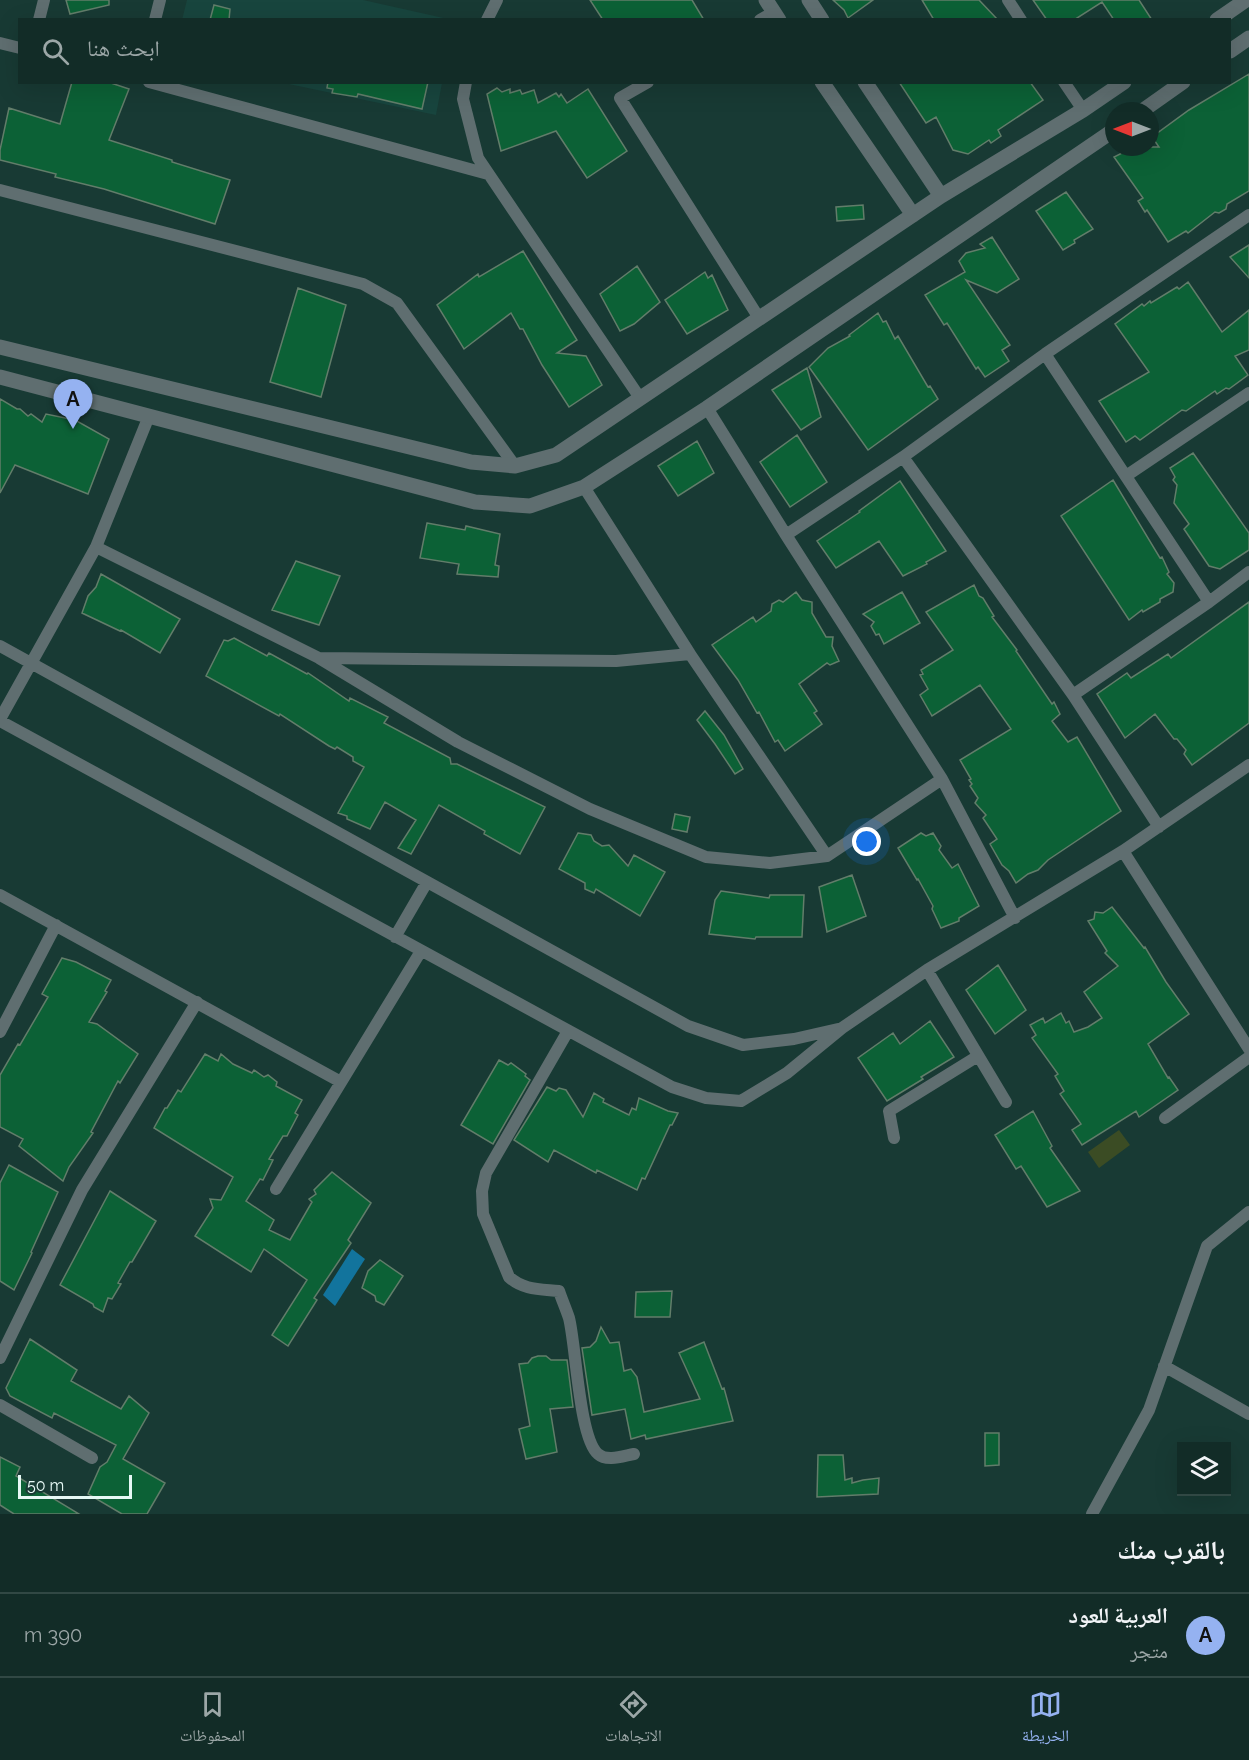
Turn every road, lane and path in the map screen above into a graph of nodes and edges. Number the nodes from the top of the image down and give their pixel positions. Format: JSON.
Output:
{"nodes":[{"id":1,"x":44,"y":0,"type":"edge"},
{"id":2,"x":160,"y":0,"type":"edge"},
{"id":3,"x":495,"y":0,"type":"edge"},
{"id":4,"x":809,"y":0,"type":"edge"},
{"id":5,"x":1008,"y":0,"type":"edge"},
{"id":6,"x":1246,"y":0,"type":"edge"},
{"id":7,"x":40,"y":18,"type":"edge"},
{"id":8,"x":156,"y":18,"type":"edge"},
{"id":9,"x":488,"y":18,"type":"edge"},
{"id":10,"x":821,"y":18,"type":"edge"},
{"id":11,"x":1020,"y":18,"type":"edge"},
{"id":12,"x":1220,"y":18,"type":"edge"},
{"id":13,"x":1249,"y":38,"type":"edge"},
{"id":14,"x":0,"y":43,"type":"edge"},
{"id":15,"x":18,"y":48,"type":"edge"},
{"id":16,"x":1231,"y":50,"type":"edge"},
{"id":17,"x":156,"y":84,"type":"edge"},
{"id":18,"x":466,"y":84,"type":"edge"},
{"id":19,"x":644,"y":84,"type":"edge"},
{"id":20,"x":823,"y":84,"type":"edge"},
{"id":21,"x":866,"y":84,"type":"edge"},
{"id":22,"x":1065,"y":84,"type":"edge"},
{"id":23,"x":1121,"y":84,"type":"edge"},
{"id":24,"x":1180,"y":84,"type":"edge"},
{"id":25,"x":1155,"y":102,"type":"edge"},
{"id":26,"x":1083,"y":110,"type":"junction"},
{"id":27,"x":1105,"y":136,"type":"edge"},
{"id":28,"x":488,"y":174,"type":"junction"},
{"id":29,"x":0,"y":190,"type":"edge"},
{"id":30,"x":941,"y":196,"type":"junction"},
{"id":31,"x":913,"y":215,"type":"junction"},
{"id":32,"x":1249,"y":215,"type":"edge"},
{"id":33,"x":759,"y":318,"type":"junction"},
{"id":34,"x":0,"y":347,"type":"edge"},
{"id":35,"x":1045,"y":354,"type":"junction"},
{"id":36,"x":0,"y":377,"type":"edge"},
{"id":37,"x":1249,"y":393,"type":"edge"},
{"id":38,"x":640,"y":398,"type":"junction"},
{"id":39,"x":707,"y":408,"type":"junction"},
{"id":40,"x":149,"y":416,"type":"junction"},
{"id":41,"x":903,"y":457,"type":"junction"},
{"id":42,"x":515,"y":466,"type":"junction"},
{"id":43,"x":1126,"y":476,"type":"junction"},
{"id":44,"x":584,"y":487,"type":"junction"},
{"id":45,"x":786,"y":535,"type":"junction"},
{"id":46,"x":96,"y":547,"type":"junction"},
{"id":47,"x":1249,"y":572,"type":"edge"},
{"id":48,"x":1209,"y":602,"type":"junction"},
{"id":49,"x":0,"y":646,"type":"edge"},
{"id":50,"x":690,"y":654,"type":"junction"},
{"id":51,"x":319,"y":658,"type":"junction"},
{"id":52,"x":31,"y":664,"type":"junction"},
{"id":53,"x":1073,"y":695,"type":"junction"},
{"id":54,"x":0,"y":720,"type":"edge"},
{"id":55,"x":1249,"y":765,"type":"edge"},
{"id":56,"x":942,"y":779,"type":"junction"},
{"id":57,"x":1159,"y":827,"type":"junction"},
{"id":58,"x":1124,"y":851,"type":"junction"},
{"id":59,"x":827,"y":856,"type":"junction"},
{"id":60,"x":427,"y":882,"type":"junction"},
{"id":61,"x":0,"y":894,"type":"edge"},
{"id":62,"x":1015,"y":918,"type":"junction"},
{"id":63,"x":56,"y":925,"type":"junction"},
{"id":64,"x":395,"y":937,"type":"junction"},
{"id":65,"x":421,"y":951,"type":"junction"},
{"id":66,"x":927,"y":970,"type":"junction"},
{"id":67,"x":197,"y":1002,"type":"junction"},
{"id":68,"x":842,"y":1028,"type":"junction"},
{"id":69,"x":568,"y":1031,"type":"junction"},
{"id":70,"x":0,"y":1032,"type":"edge"},
{"id":71,"x":1249,"y":1049,"type":"edge"},
{"id":72,"x":978,"y":1056,"type":"junction"},
{"id":73,"x":1249,"y":1057,"type":"edge"},
{"id":74,"x":341,"y":1082,"type":"junction"},
{"id":75,"x":1006,"y":1102,"type":"dead end"},
{"id":76,"x":1166,"y":1118,"type":"dead end"},
{"id":77,"x":894,"y":1138,"type":"dead end"},
{"id":78,"x":276,"y":1189,"type":"dead end"},
{"id":79,"x":1249,"y":1212,"type":"edge"},
{"id":80,"x":0,"y":1358,"type":"edge"},
{"id":81,"x":1164,"y":1366,"type":"junction"},
{"id":82,"x":0,"y":1405,"type":"edge"},
{"id":83,"x":1249,"y":1414,"type":"edge"},
{"id":84,"x":634,"y":1454,"type":"dead end"},
{"id":85,"x":92,"y":1458,"type":"dead end"},
{"id":86,"x":1092,"y":1514,"type":"edge"}],
"edges":[{"from":1,"to":7,"type":"street"},
{"from":2,"to":8,"type":"street"},
{"from":3,"to":9,"type":"street"},
{"from":4,"to":10,"type":"street"},
{"from":5,"to":11,"type":"street"},
{"from":6,"to":12,"type":"street"},
{"from":13,"to":16,"type":"street"},
{"from":14,"to":15,"type":"street"},
{"from":17,"to":28,"type":"street"},
{"from":18,"to":28,"type":"street"},
{"from":19,"to":33,"type":"street"},
{"from":20,"to":31,"type":"street"},
{"from":21,"to":30,"type":"street"},
{"from":22,"to":26,"type":"street"},
{"from":23,"to":26,"type":"street"},
{"from":24,"to":25,"type":"street"},
{"from":26,"to":30,"type":"street"},
{"from":27,"to":39,"type":"street"},
{"from":28,"to":38,"type":"street"},
{"from":29,"to":42,"type":"street"},
{"from":30,"to":31,"type":"street"},
{"from":31,"to":33,"type":"street"},
{"from":32,"to":35,"type":"street"},
{"from":33,"to":38,"type":"street"},
{"from":34,"to":42,"type":"street"},
{"from":35,"to":41,"type":"street"},
{"from":35,"to":43,"type":"street"},
{"from":36,"to":40,"type":"street"},
{"from":37,"to":43,"type":"street"},
{"from":38,"to":42,"type":"street"},
{"from":39,"to":44,"type":"street"},
{"from":39,"to":45,"type":"street"},
{"from":40,"to":44,"type":"street"},
{"from":40,"to":46,"type":"street"},
{"from":41,"to":45,"type":"street"},
{"from":41,"to":53,"type":"street"},
{"from":43,"to":48,"type":"street"},
{"from":44,"to":50,"type":"street"},
{"from":45,"to":56,"type":"street"},
{"from":46,"to":51,"type":"street"},
{"from":46,"to":52,"type":"street"},
{"from":47,"to":48,"type":"street"},
{"from":48,"to":53,"type":"street"},
{"from":49,"to":52,"type":"street"},
{"from":50,"to":51,"type":"street"},
{"from":50,"to":59,"type":"street"},
{"from":51,"to":59,"type":"street"},
{"from":52,"to":54,"type":"street"},
{"from":52,"to":60,"type":"street"},
{"from":53,"to":57,"type":"street"},
{"from":54,"to":64,"type":"street"},
{"from":55,"to":57,"type":"street"},
{"from":56,"to":59,"type":"street"},
{"from":56,"to":62,"type":"street"},
{"from":57,"to":58,"type":"street"},
{"from":58,"to":62,"type":"street"},
{"from":58,"to":71,"type":"street"},
{"from":60,"to":64,"type":"street"},
{"from":60,"to":68,"type":"street"},
{"from":61,"to":63,"type":"street"},
{"from":62,"to":66,"type":"street"},
{"from":63,"to":67,"type":"street"},
{"from":63,"to":70,"type":"street"},
{"from":64,"to":65,"type":"street"},
{"from":65,"to":69,"type":"street"},
{"from":65,"to":74,"type":"street"},
{"from":66,"to":68,"type":"street"},
{"from":66,"to":72,"type":"street"},
{"from":67,"to":74,"type":"street"},
{"from":67,"to":80,"type":"street"},
{"from":68,"to":69,"type":"street"},
{"from":69,"to":84,"type":"street"},
{"from":72,"to":75,"type":"street"},
{"from":72,"to":77,"type":"street"},
{"from":73,"to":76,"type":"street"},
{"from":74,"to":78,"type":"street"},
{"from":79,"to":81,"type":"street"},
{"from":81,"to":83,"type":"street"},
{"from":81,"to":86,"type":"street"},
{"from":82,"to":85,"type":"street"}]}
